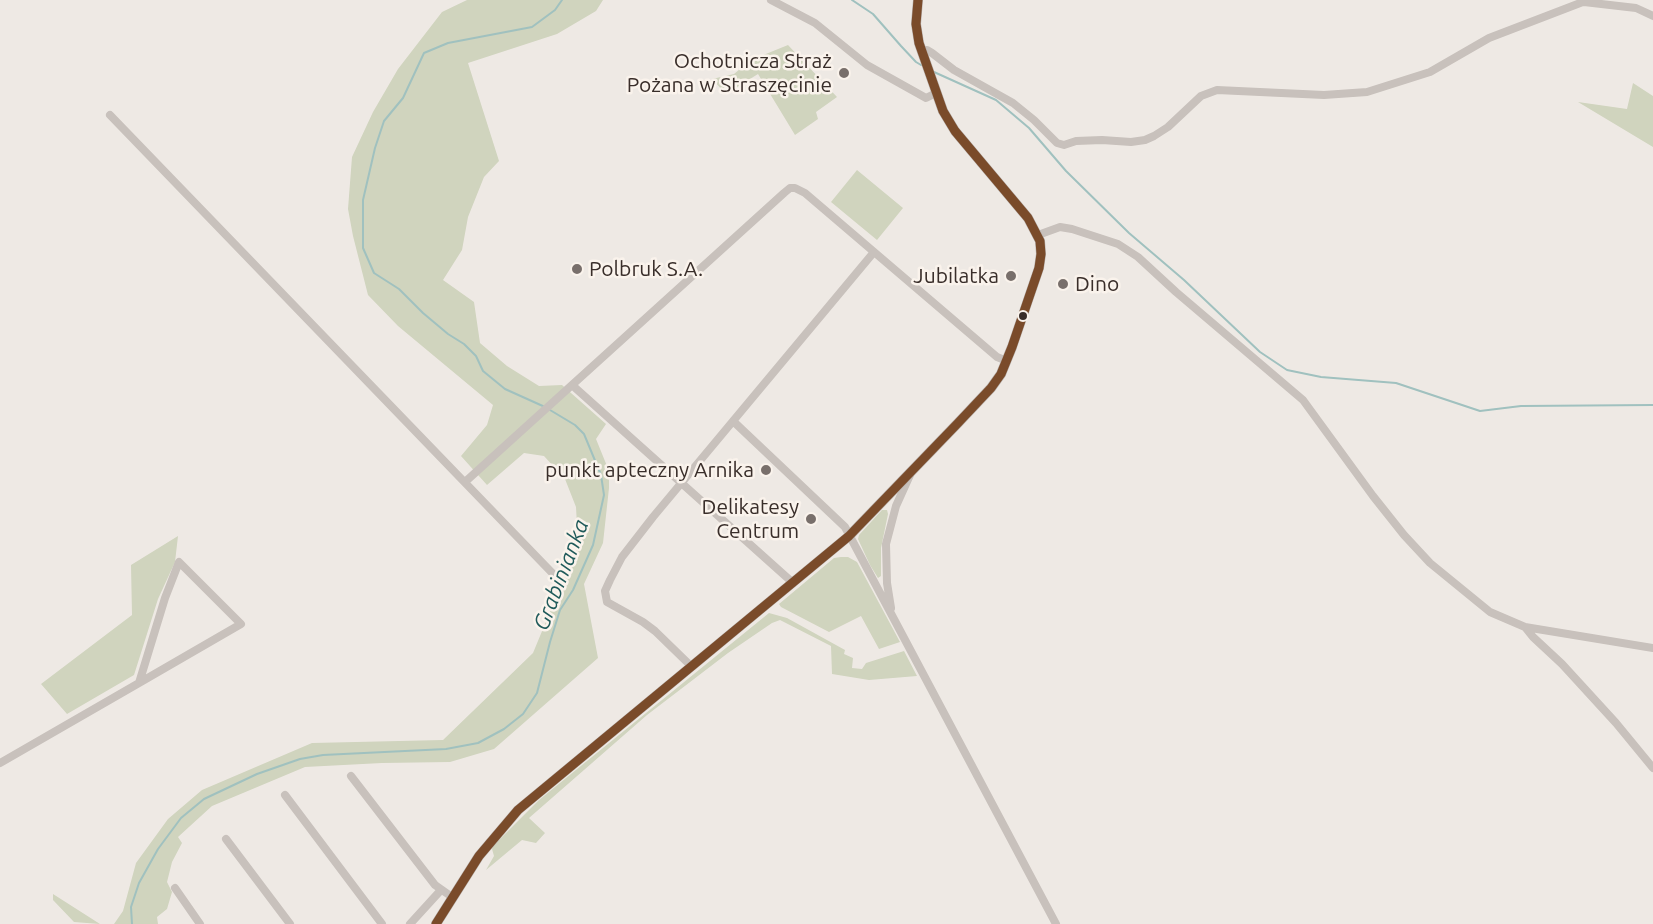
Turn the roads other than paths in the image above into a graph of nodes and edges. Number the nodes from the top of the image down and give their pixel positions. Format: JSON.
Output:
{"nodes":[{"id":1,"x":771,"y":0,"type":"edge"},
{"id":2,"x":918,"y":0,"type":"edge"},
{"id":3,"x":1586,"y":1,"type":"edge"},
{"id":4,"x":1653,"y":16,"type":"edge"},
{"id":5,"x":922,"y":55,"type":"junction"},
{"id":6,"x":935,"y":92,"type":"junction"},
{"id":7,"x":110,"y":115,"type":"dead end"},
{"id":8,"x":1038,"y":235,"type":"junction"},
{"id":9,"x":874,"y":252,"type":"junction"},
{"id":10,"x":1007,"y":361,"type":"junction"},
{"id":11,"x":572,"y":385,"type":"junction"},
{"id":12,"x":733,"y":421,"type":"junction"},
{"id":13,"x":911,"y":472,"type":"junction"},
{"id":14,"x":465,"y":482,"type":"junction"},
{"id":15,"x":682,"y":484,"type":"junction"},
{"id":16,"x":849,"y":536,"type":"junction"},
{"id":17,"x":559,"y":580,"type":"dead end"},
{"id":18,"x":792,"y":582,"type":"junction"},
{"id":19,"x":893,"y":615,"type":"junction"},
{"id":20,"x":1525,"y":627,"type":"junction"},
{"id":21,"x":1653,"y":648,"type":"edge"},
{"id":22,"x":691,"y":666,"type":"junction"},
{"id":23,"x":139,"y":684,"type":"junction"},
{"id":24,"x":0,"y":764,"type":"edge"},
{"id":25,"x":1653,"y":768,"type":"edge"},
{"id":26,"x":351,"y":776,"type":"dead end"},
{"id":27,"x":285,"y":795,"type":"dead end"},
{"id":28,"x":226,"y":839,"type":"dead end"},
{"id":29,"x":175,"y":888,"type":"dead end"},
{"id":30,"x":441,"y":890,"type":"junction"},
{"id":31,"x":452,"y":897,"type":"junction"},
{"id":32,"x":200,"y":924,"type":"edge"},
{"id":33,"x":290,"y":924,"type":"edge"},
{"id":34,"x":382,"y":924,"type":"edge"},
{"id":35,"x":410,"y":924,"type":"edge"},
{"id":36,"x":436,"y":924,"type":"edge"},
{"id":37,"x":1056,"y":924,"type":"edge"}],
"edges":[{"from":1,"to":6,"type":"street"},
{"from":2,"to":5,"type":"street"},
{"from":3,"to":4,"type":"street"},
{"from":3,"to":5,"type":"street"},
{"from":5,"to":6,"type":"street"},
{"from":6,"to":8,"type":"street"},
{"from":7,"to":14,"type":"street"},
{"from":8,"to":10,"type":"street"},
{"from":8,"to":20,"type":"street"},
{"from":9,"to":10,"type":"street"},
{"from":9,"to":11,"type":"street"},
{"from":9,"to":12,"type":"street"},
{"from":10,"to":13,"type":"street"},
{"from":11,"to":14,"type":"street"},
{"from":11,"to":15,"type":"street"},
{"from":12,"to":15,"type":"street"},
{"from":12,"to":16,"type":"street"},
{"from":13,"to":16,"type":"street"},
{"from":13,"to":19,"type":"street"},
{"from":14,"to":17,"type":"street"},
{"from":15,"to":18,"type":"street"},
{"from":15,"to":22,"type":"street"},
{"from":16,"to":18,"type":"street"},
{"from":16,"to":19,"type":"street"},
{"from":18,"to":22,"type":"street"},
{"from":19,"to":37,"type":"street"},
{"from":20,"to":21,"type":"street"},
{"from":20,"to":25,"type":"street"},
{"from":22,"to":31,"type":"street"},
{"from":23,"to":23,"type":"street"},
{"from":23,"to":24,"type":"street"},
{"from":26,"to":30,"type":"street"},
{"from":27,"to":34,"type":"street"},
{"from":28,"to":33,"type":"street"},
{"from":29,"to":32,"type":"street"},
{"from":30,"to":31,"type":"street"},
{"from":30,"to":35,"type":"street"},
{"from":31,"to":36,"type":"street"}]}
